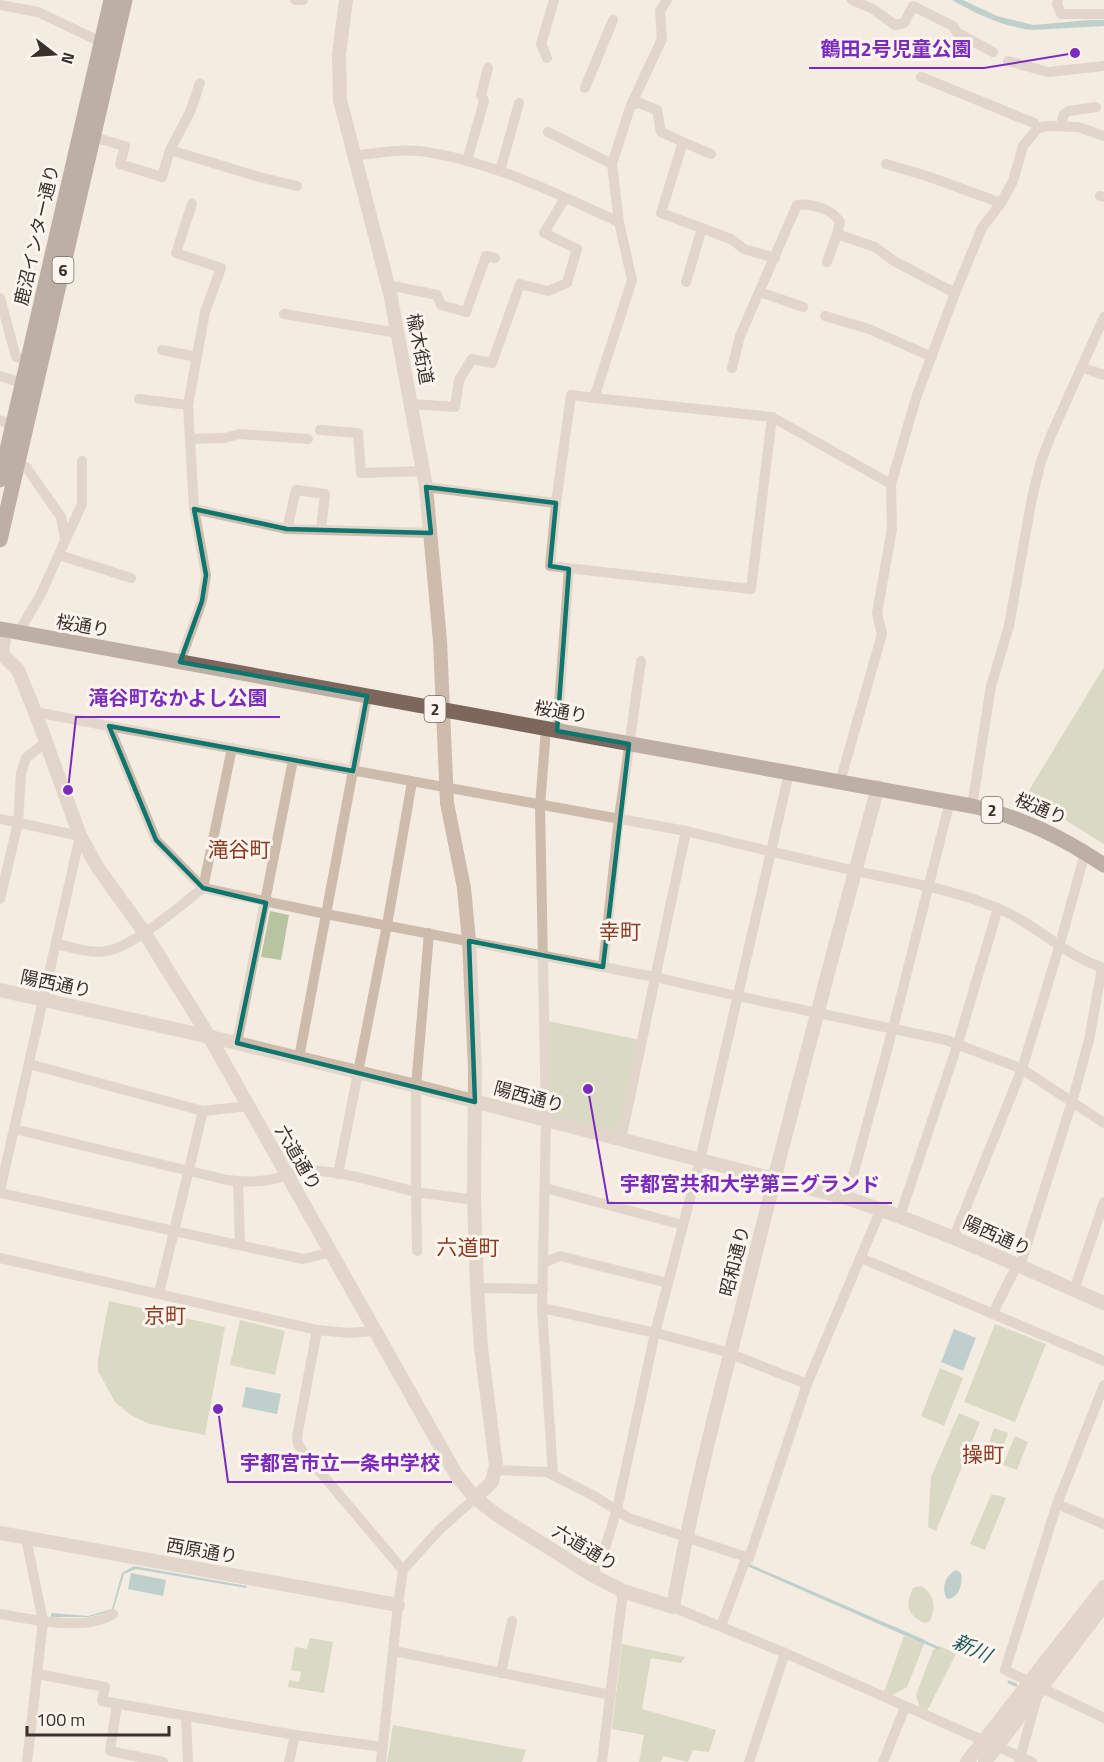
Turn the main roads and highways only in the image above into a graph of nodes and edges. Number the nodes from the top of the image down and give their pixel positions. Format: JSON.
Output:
{"nodes":[{"id":1,"x":111,"y":0,"type":"edge"},
{"id":2,"x":125,"y":0,"type":"edge"},
{"id":3,"x":87,"y":136,"type":"junction"},
{"id":4,"x":6,"y":423,"type":"edge"},
{"id":5,"x":0,"y":480,"type":"edge"},
{"id":6,"x":0,"y":540,"type":"edge"},
{"id":7,"x":8,"y":631,"type":"edge"},
{"id":8,"x":1104,"y":865,"type":"edge"}],
"edges":[{"from":1,"to":3,"type":"main road","name":"鹿沼インター通り","number":"6"},
{"from":2,"to":3,"type":"main road","name":"鹿沼インター通り","number":"6"},
{"from":3,"to":4,"type":"main road","name":"鹿沼インター通り","number":"6"},
{"from":3,"to":6,"type":"main road","name":"鹿沼インター通り","number":"6"},
{"from":4,"to":5,"type":"main road","name":"鹿沼インター通り","number":"6"},
{"from":7,"to":8,"type":"main road","name":"桜通り","number":"2"}]}
